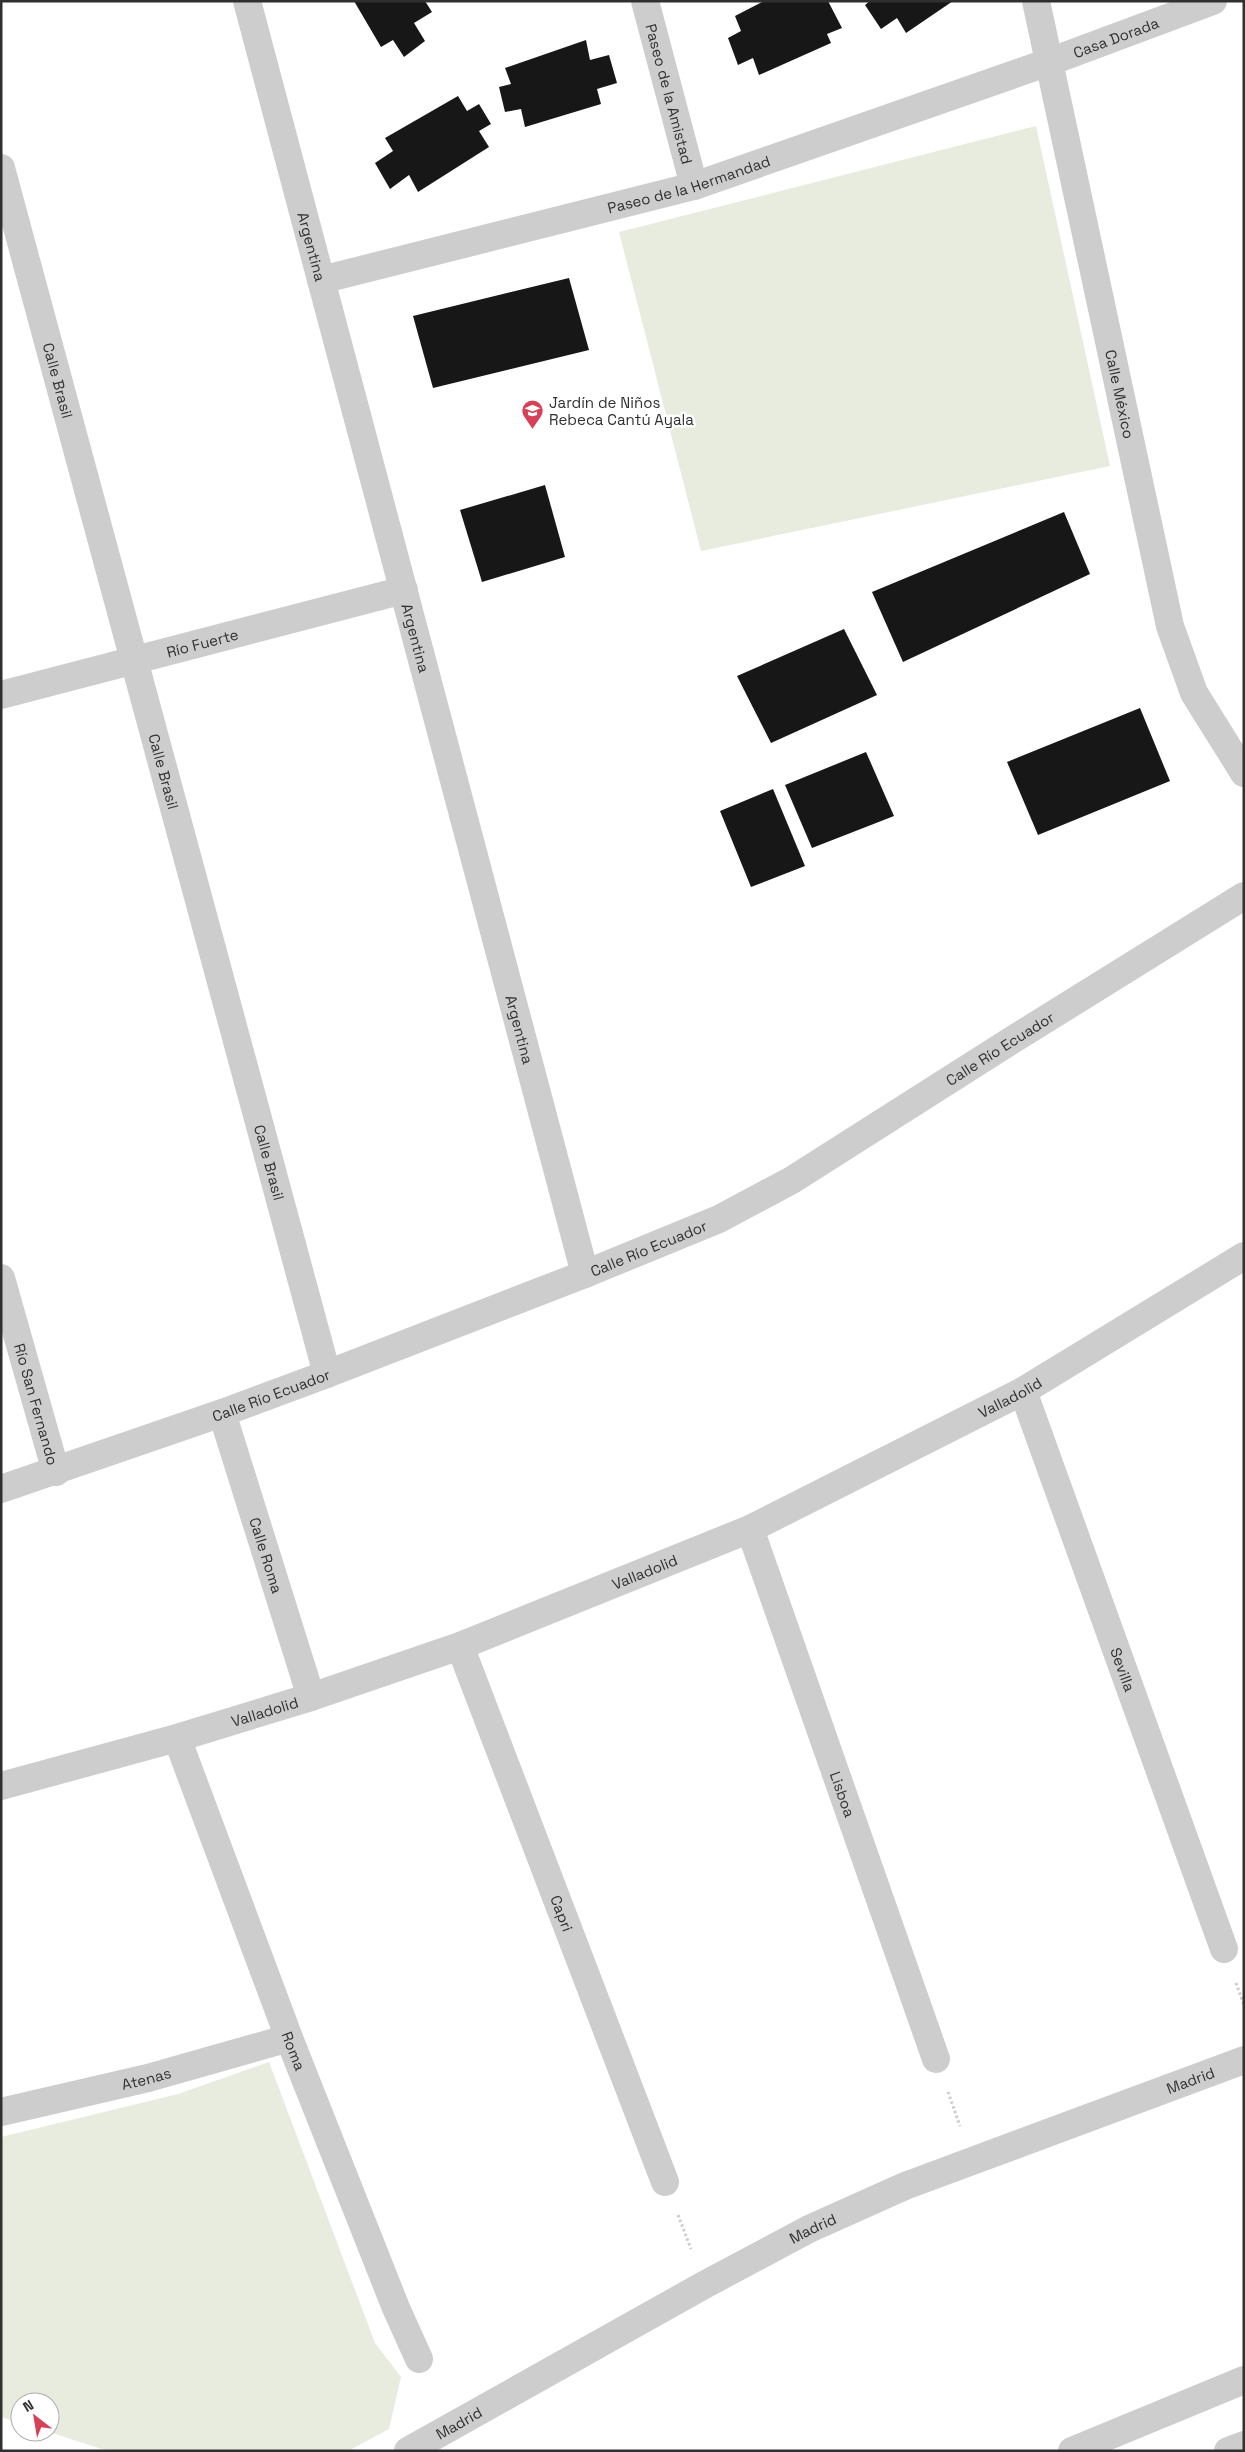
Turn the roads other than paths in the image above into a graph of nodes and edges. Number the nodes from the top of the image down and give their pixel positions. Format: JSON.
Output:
{"nodes":[{"id":1,"x":247,"y":1,"type":"edge"},
{"id":2,"x":645,"y":1,"type":"edge"},
{"id":3,"x":1036,"y":1,"type":"edge"},
{"id":4,"x":1212,"y":1,"type":"edge"},
{"id":5,"x":1049,"y":62,"type":"junction"},
{"id":6,"x":1,"y":168,"type":"edge"},
{"id":7,"x":694,"y":186,"type":"junction"},
{"id":8,"x":321,"y":280,"type":"junction"},
{"id":9,"x":404,"y":590,"type":"junction"},
{"id":10,"x":134,"y":661,"type":"junction"},
{"id":11,"x":1,"y":695,"type":"edge"},
{"id":12,"x":1244,"y":773,"type":"edge"},
{"id":13,"x":1244,"y":896,"type":"edge"},
{"id":14,"x":1244,"y":1256,"type":"edge"},
{"id":15,"x":585,"y":1274,"type":"junction"},
{"id":16,"x":1,"y":1278,"type":"edge"},
{"id":17,"x":327,"y":1374,"type":"junction"},
{"id":18,"x":1023,"y":1391,"type":"junction"},
{"id":19,"x":222,"y":1414,"type":"junction"},
{"id":20,"x":56,"y":1472,"type":"junction"},
{"id":21,"x":1,"y":1489,"type":"edge"},
{"id":22,"x":750,"y":1530,"type":"junction"},
{"id":23,"x":460,"y":1646,"type":"junction"},
{"id":24,"x":311,"y":1697,"type":"junction"},
{"id":25,"x":178,"y":1738,"type":"junction"},
{"id":26,"x":1,"y":1786,"type":"edge"},
{"id":27,"x":1224,"y":1949,"type":"dead end"},
{"id":28,"x":289,"y":2038,"type":"junction"},
{"id":29,"x":936,"y":2058,"type":"road end"},
{"id":30,"x":1244,"y":2060,"type":"edge"},
{"id":31,"x":1,"y":2112,"type":"edge"},
{"id":32,"x":665,"y":2182,"type":"road end"},
{"id":33,"x":419,"y":2360,"type":"dead end"},
{"id":34,"x":1244,"y":2380,"type":"edge"},
{"id":35,"x":1244,"y":2445,"type":"edge"},
{"id":36,"x":408,"y":2451,"type":"edge"},
{"id":37,"x":1072,"y":2451,"type":"edge"},
{"id":38,"x":1228,"y":2451,"type":"edge"}],
"edges":[{"from":1,"to":8,"type":"street","name":"Argentina"},
{"from":2,"to":7,"type":"street","name":"Paseo de la Amistad"},
{"from":3,"to":5,"type":"street","name":"Calle México"},
{"from":4,"to":5,"type":"street","name":"Casa Dorada"},
{"from":5,"to":7,"type":"street","name":"Paseo de la Hermandad"},
{"from":5,"to":12,"type":"street","name":"Calle México"},
{"from":6,"to":10,"type":"street","name":"Calle Brasil"},
{"from":7,"to":8,"type":"street","name":"Paseo de la Hermandad"},
{"from":8,"to":9,"type":"street","name":"Argentina"},
{"from":9,"to":10,"type":"street","name":"Río Fuerte"},
{"from":9,"to":15,"type":"street","name":"Argentina"},
{"from":10,"to":11,"type":"street","name":"Río Fuerte"},
{"from":10,"to":17,"type":"street","name":"Calle Brasil"},
{"from":13,"to":15,"type":"street","name":"Calle Río Ecuador"},
{"from":14,"to":18,"type":"street","name":"Valladolid"},
{"from":15,"to":17,"type":"street","name":"Calle Río Ecuador"},
{"from":16,"to":20,"type":"street","name":"Río San Fernando"},
{"from":17,"to":19,"type":"street","name":"Calle Río Ecuador"},
{"from":18,"to":22,"type":"street","name":"Valladolid"},
{"from":18,"to":27,"type":"street","name":"Sevilla"},
{"from":19,"to":20,"type":"street","name":"Calle Río Ecuador"},
{"from":19,"to":24,"type":"street","name":"Calle Roma"},
{"from":20,"to":21,"type":"street","name":"Calle Río Ecuador"},
{"from":22,"to":23,"type":"street","name":"Valladolid"},
{"from":22,"to":29,"type":"street","name":"Lisboa"},
{"from":23,"to":24,"type":"street","name":"Valladolid"},
{"from":23,"to":32,"type":"street","name":"Capri"},
{"from":24,"to":25,"type":"street","name":"Valladolid"},
{"from":25,"to":26,"type":"street","name":"Valladolid"},
{"from":25,"to":28,"type":"street","name":"Roma"},
{"from":28,"to":31,"type":"street","name":"Atenas"},
{"from":28,"to":33,"type":"street","name":"Roma"},
{"from":30,"to":36,"type":"street","name":"Madrid"},
{"from":34,"to":37,"type":"street"},
{"from":35,"to":38,"type":"street"}]}
